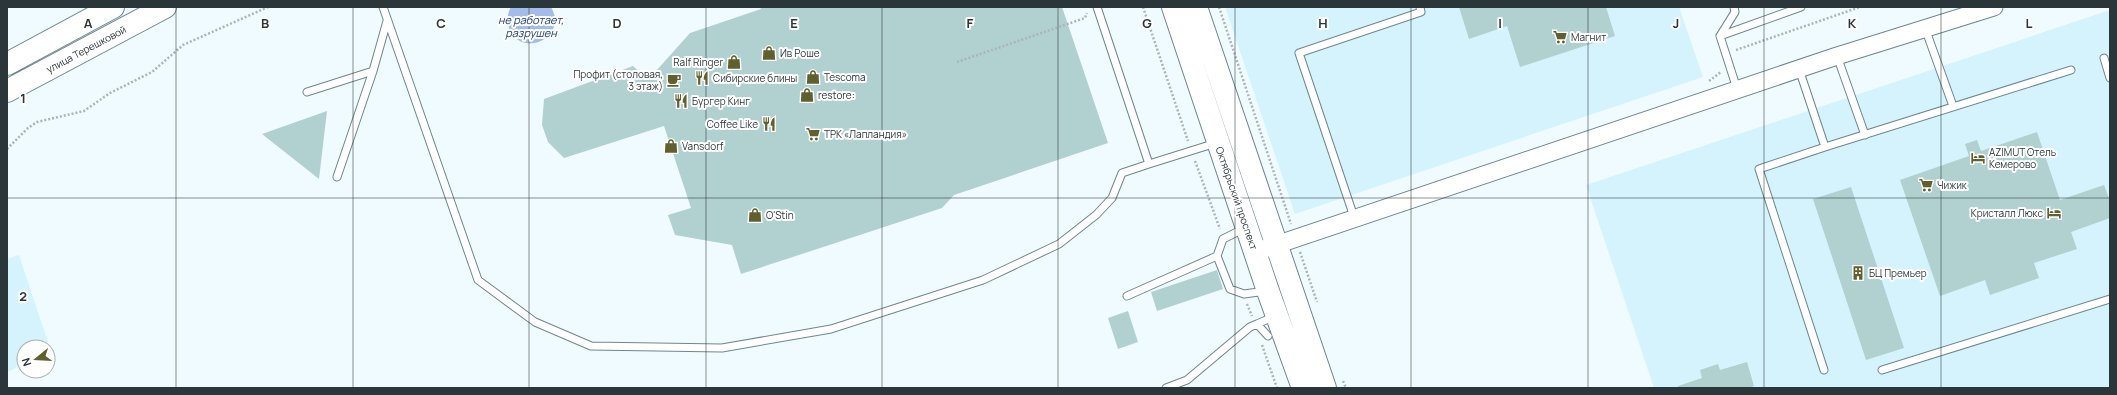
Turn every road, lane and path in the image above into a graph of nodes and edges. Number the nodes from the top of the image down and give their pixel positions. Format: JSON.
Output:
{"nodes":[{"id":1,"x":113,"y":7,"type":"edge"},
{"id":2,"x":165,"y":7,"type":"edge"},
{"id":3,"x":268,"y":7,"type":"edge"},
{"id":4,"x":383,"y":7,"type":"edge"},
{"id":5,"x":1090,"y":7,"type":"edge"},
{"id":6,"x":1097,"y":7,"type":"edge"},
{"id":7,"x":1143,"y":7,"type":"edge"},
{"id":8,"x":1173,"y":7,"type":"edge"},
{"id":9,"x":1196,"y":7,"type":"edge"},
{"id":10,"x":1219,"y":7,"type":"edge"},
{"id":11,"x":1420,"y":7,"type":"edge"},
{"id":12,"x":1734,"y":7,"type":"edge"},
{"id":13,"x":1801,"y":7,"type":"edge"},
{"id":14,"x":1860,"y":7,"type":"edge"},
{"id":15,"x":1991,"y":7,"type":"edge"},
{"id":16,"x":388,"y":20,"type":"junction"},
{"id":17,"x":1925,"y":28,"type":"junction"},
{"id":18,"x":1720,"y":36,"type":"junction"},
{"id":19,"x":1837,"y":56,"type":"junction"},
{"id":20,"x":2104,"y":58,"type":"dead end"},
{"id":21,"x":957,"y":62,"type":"dead end"},
{"id":22,"x":7,"y":64,"type":"edge"},
{"id":23,"x":1729,"y":64,"type":"junction"},
{"id":24,"x":1799,"y":69,"type":"junction"},
{"id":25,"x":2071,"y":70,"type":"dead end"},
{"id":26,"x":372,"y":71,"type":"junction"},
{"id":27,"x":2110,"y":78,"type":"edge"},
{"id":28,"x":1702,"y":85,"type":"dead end"},
{"id":29,"x":1737,"y":89,"type":"junction"},
{"id":30,"x":7,"y":91,"type":"edge"},
{"id":31,"x":307,"y":92,"type":"dead end"},
{"id":32,"x":1953,"y":106,"type":"junction"},
{"id":33,"x":1865,"y":135,"type":"junction"},
{"id":34,"x":1229,"y":139,"type":"junction"},
{"id":35,"x":1825,"y":147,"type":"junction"},
{"id":36,"x":7,"y":149,"type":"edge"},
{"id":37,"x":1192,"y":151,"type":"junction"},
{"id":38,"x":1149,"y":164,"type":"junction"},
{"id":39,"x":337,"y":177,"type":"dead end"},
{"id":40,"x":1354,"y":217,"type":"junction"},
{"id":41,"x":1247,"y":226,"type":"junction"},
{"id":42,"x":1223,"y":239,"type":"junction"},
{"id":43,"x":1286,"y":241,"type":"junction"},
{"id":44,"x":1255,"y":252,"type":"junction"},
{"id":45,"x":1217,"y":256,"type":"junction"},
{"id":46,"x":1268,"y":291,"type":"junction"},
{"id":47,"x":1244,"y":294,"type":"junction"},
{"id":48,"x":1127,"y":296,"type":"dead end"},
{"id":49,"x":2110,"y":299,"type":"edge"},
{"id":50,"x":1277,"y":315,"type":"junction"},
{"id":51,"x":1256,"y":325,"type":"junction"},
{"id":52,"x":1268,"y":336,"type":"dead end"},
{"id":53,"x":1824,"y":370,"type":"dead end"},
{"id":54,"x":1882,"y":370,"type":"dead end"},
{"id":55,"x":1166,"y":388,"type":"edge"},
{"id":56,"x":1277,"y":388,"type":"edge"},
{"id":57,"x":1303,"y":388,"type":"edge"},
{"id":58,"x":1325,"y":388,"type":"edge"}],
"edges":[{"from":1,"to":22,"type":"main road"},
{"from":2,"to":30,"type":"main road","name":"улица Терешковой"},
{"from":3,"to":36,"type":"path"},
{"from":4,"to":16,"type":"lane"},
{"from":5,"to":21,"type":"path"},
{"from":6,"to":38,"type":"lane"},
{"from":7,"to":37,"type":"path"},
{"from":8,"to":34,"type":"main road","name":"Октябрьский проспект"},
{"from":9,"to":34,"type":"main road","name":"Октябрьский проспект"},
{"from":10,"to":43,"type":"path"},
{"from":11,"to":40,"type":"lane"},
{"from":12,"to":18,"type":"lane"},
{"from":13,"to":18,"type":"lane"},
{"from":14,"to":23,"type":"path"},
{"from":15,"to":17,"type":"street"},
{"from":16,"to":26,"type":"lane"},
{"from":16,"to":38,"type":"lane"},
{"from":17,"to":19,"type":"street"},
{"from":17,"to":32,"type":"lane"},
{"from":18,"to":23,"type":"lane"},
{"from":19,"to":24,"type":"street"},
{"from":19,"to":33,"type":"lane"},
{"from":20,"to":27,"type":"lane"},
{"from":23,"to":28,"type":"path"},
{"from":23,"to":29,"type":"lane"},
{"from":24,"to":29,"type":"street"},
{"from":24,"to":35,"type":"lane"},
{"from":25,"to":32,"type":"lane"},
{"from":26,"to":31,"type":"lane"},
{"from":26,"to":39,"type":"lane"},
{"from":29,"to":40,"type":"street"},
{"from":32,"to":33,"type":"lane"},
{"from":33,"to":35,"type":"lane"},
{"from":34,"to":37,"type":"lane"},
{"from":34,"to":41,"type":"main road","name":"Октябрьский проспект"},
{"from":34,"to":43,"type":"main road","name":"Октябрьский проспект"},
{"from":35,"to":53,"type":"lane"},
{"from":37,"to":38,"type":"lane"},
{"from":37,"to":42,"type":"path"},
{"from":40,"to":43,"type":"street"},
{"from":41,"to":42,"type":"lane"},
{"from":41,"to":44,"type":"main road","name":"Октябрьский проспект"},
{"from":42,"to":45,"type":"lane"},
{"from":43,"to":44,"type":"street"},
{"from":43,"to":58,"type":"main road","name":"Октябрьский проспект"},
{"from":44,"to":46,"type":"main road","name":"Октябрьский проспект"},
{"from":45,"to":47,"type":"lane"},
{"from":45,"to":48,"type":"lane"},
{"from":46,"to":47,"type":"lane"},
{"from":46,"to":50,"type":"main road","name":"Октябрьский проспект"},
{"from":47,"to":51,"type":"path"},
{"from":49,"to":54,"type":"lane"},
{"from":50,"to":51,"type":"lane"},
{"from":50,"to":57,"type":"main road","name":"Октябрьский проспект"},
{"from":51,"to":52,"type":"lane"},
{"from":51,"to":55,"type":"lane"},
{"from":51,"to":56,"type":"path"}]}
